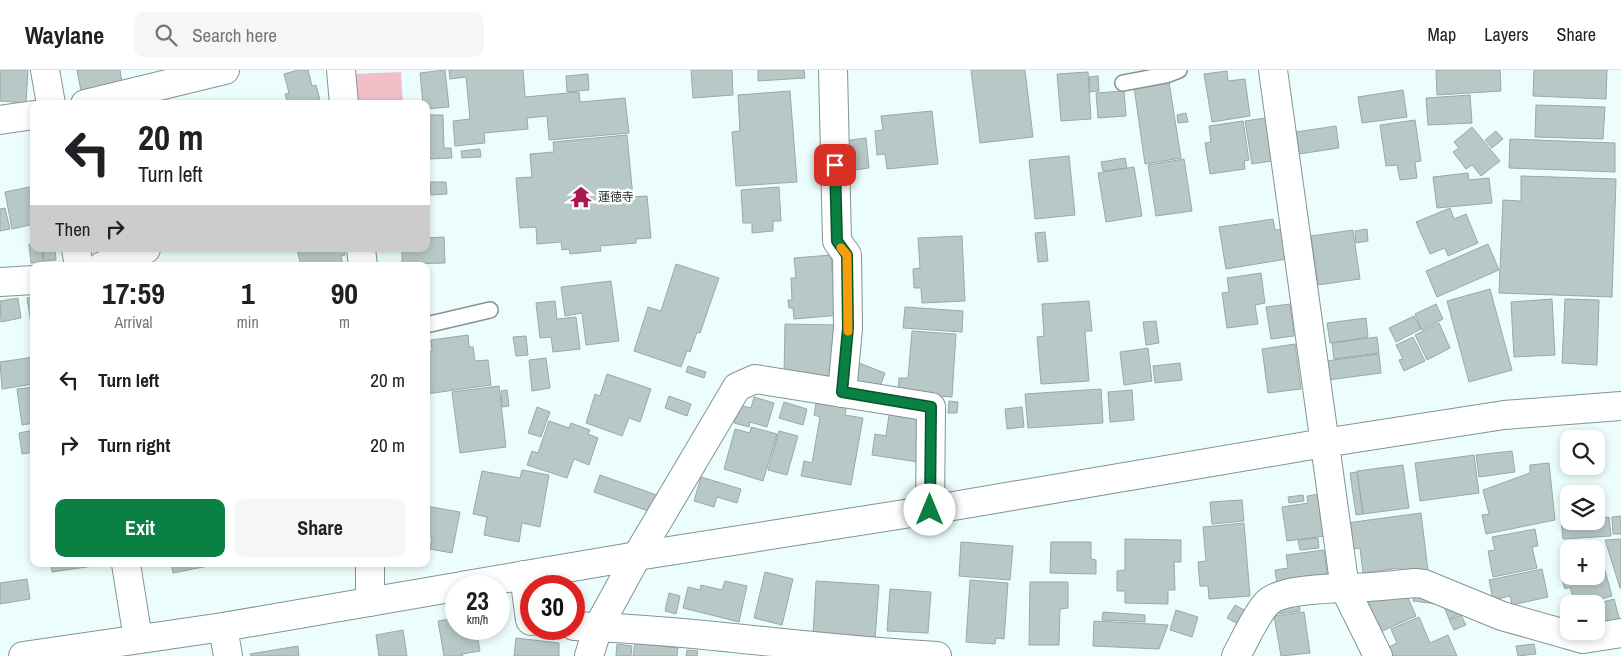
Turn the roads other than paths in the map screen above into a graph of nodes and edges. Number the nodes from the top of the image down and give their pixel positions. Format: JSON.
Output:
{"nodes":[{"id":1,"x":45,"y":70,"type":"edge"},
{"id":2,"x":225,"y":70,"type":"edge"},
{"id":3,"x":341,"y":70,"type":"edge"},
{"id":4,"x":833,"y":70,"type":"edge"},
{"id":5,"x":1179,"y":70,"type":"edge"},
{"id":6,"x":1273,"y":70,"type":"edge"},
{"id":7,"x":1123,"y":83,"type":"dead end"},
{"id":8,"x":50,"y":100,"type":"edge"},
{"id":9,"x":101,"y":100,"type":"edge"},
{"id":10,"x":344,"y":100,"type":"edge"},
{"id":11,"x":30,"y":116,"type":"edge"},
{"id":12,"x":0,"y":120,"type":"edge"},
{"id":13,"x":138,"y":252,"type":"edge"},
{"id":14,"x":112,"y":262,"type":"edge"},
{"id":15,"x":30,"y":280,"type":"edge"},
{"id":16,"x":0,"y":282,"type":"edge"},
{"id":17,"x":490,"y":310,"type":"dead end"},
{"id":18,"x":430,"y":324,"type":"edge"},
{"id":19,"x":842,"y":392,"type":"junction"},
{"id":20,"x":1621,"y":406,"type":"edge"},
{"id":21,"x":1324,"y":443,"type":"junction"},
{"id":22,"x":930,"y":510,"type":"junction"},
{"id":23,"x":637,"y":556,"type":"junction"},
{"id":24,"x":126,"y":567,"type":"edge"},
{"id":25,"x":370,"y":567,"type":"edge"},
{"id":26,"x":524,"y":575,"type":"edge"},
{"id":27,"x":445,"y":589,"type":"edge"},
{"id":28,"x":1345,"y":589,"type":"junction"},
{"id":29,"x":370,"y":602,"type":"junction"},
{"id":30,"x":224,"y":627,"type":"junction"},
{"id":31,"x":586,"y":627,"type":"edge"},
{"id":32,"x":1621,"y":633,"type":"edge"},
{"id":33,"x":138,"y":639,"type":"junction"},
{"id":34,"x":737,"y":647,"type":"edge"},
{"id":35,"x":894,"y":655,"type":"edge"},
{"id":36,"x":23,"y":656,"type":"edge"},
{"id":37,"x":228,"y":656,"type":"edge"},
{"id":38,"x":589,"y":656,"type":"edge"},
{"id":39,"x":937,"y":656,"type":"edge"},
{"id":40,"x":1236,"y":656,"type":"edge"},
{"id":41,"x":1378,"y":656,"type":"edge"}],
"edges":[{"from":1,"to":8,"type":"street"},
{"from":2,"to":9,"type":"street"},
{"from":3,"to":10,"type":"street"},
{"from":4,"to":19,"type":"street"},
{"from":5,"to":7,"type":"lane"},
{"from":6,"to":21,"type":"street"},
{"from":11,"to":12,"type":"street"},
{"from":13,"to":14,"type":"street"},
{"from":15,"to":16,"type":"street"},
{"from":17,"to":18,"type":"lane"},
{"from":19,"to":22,"type":"street"},
{"from":19,"to":23,"type":"street"},
{"from":20,"to":21,"type":"street"},
{"from":21,"to":22,"type":"street"},
{"from":21,"to":28,"type":"street"},
{"from":22,"to":23,"type":"street"},
{"from":23,"to":26,"type":"street"},
{"from":23,"to":31,"type":"street"},
{"from":24,"to":33,"type":"street"},
{"from":25,"to":29,"type":"street"},
{"from":27,"to":29,"type":"street"},
{"from":28,"to":32,"type":"street"},
{"from":28,"to":40,"type":"street"},
{"from":28,"to":41,"type":"street"},
{"from":29,"to":30,"type":"street"},
{"from":30,"to":33,"type":"street"},
{"from":30,"to":37,"type":"street"},
{"from":31,"to":34,"type":"street"},
{"from":31,"to":38,"type":"street"},
{"from":33,"to":36,"type":"street"},
{"from":34,"to":35,"type":"street"},
{"from":35,"to":39,"type":"street"}]}
